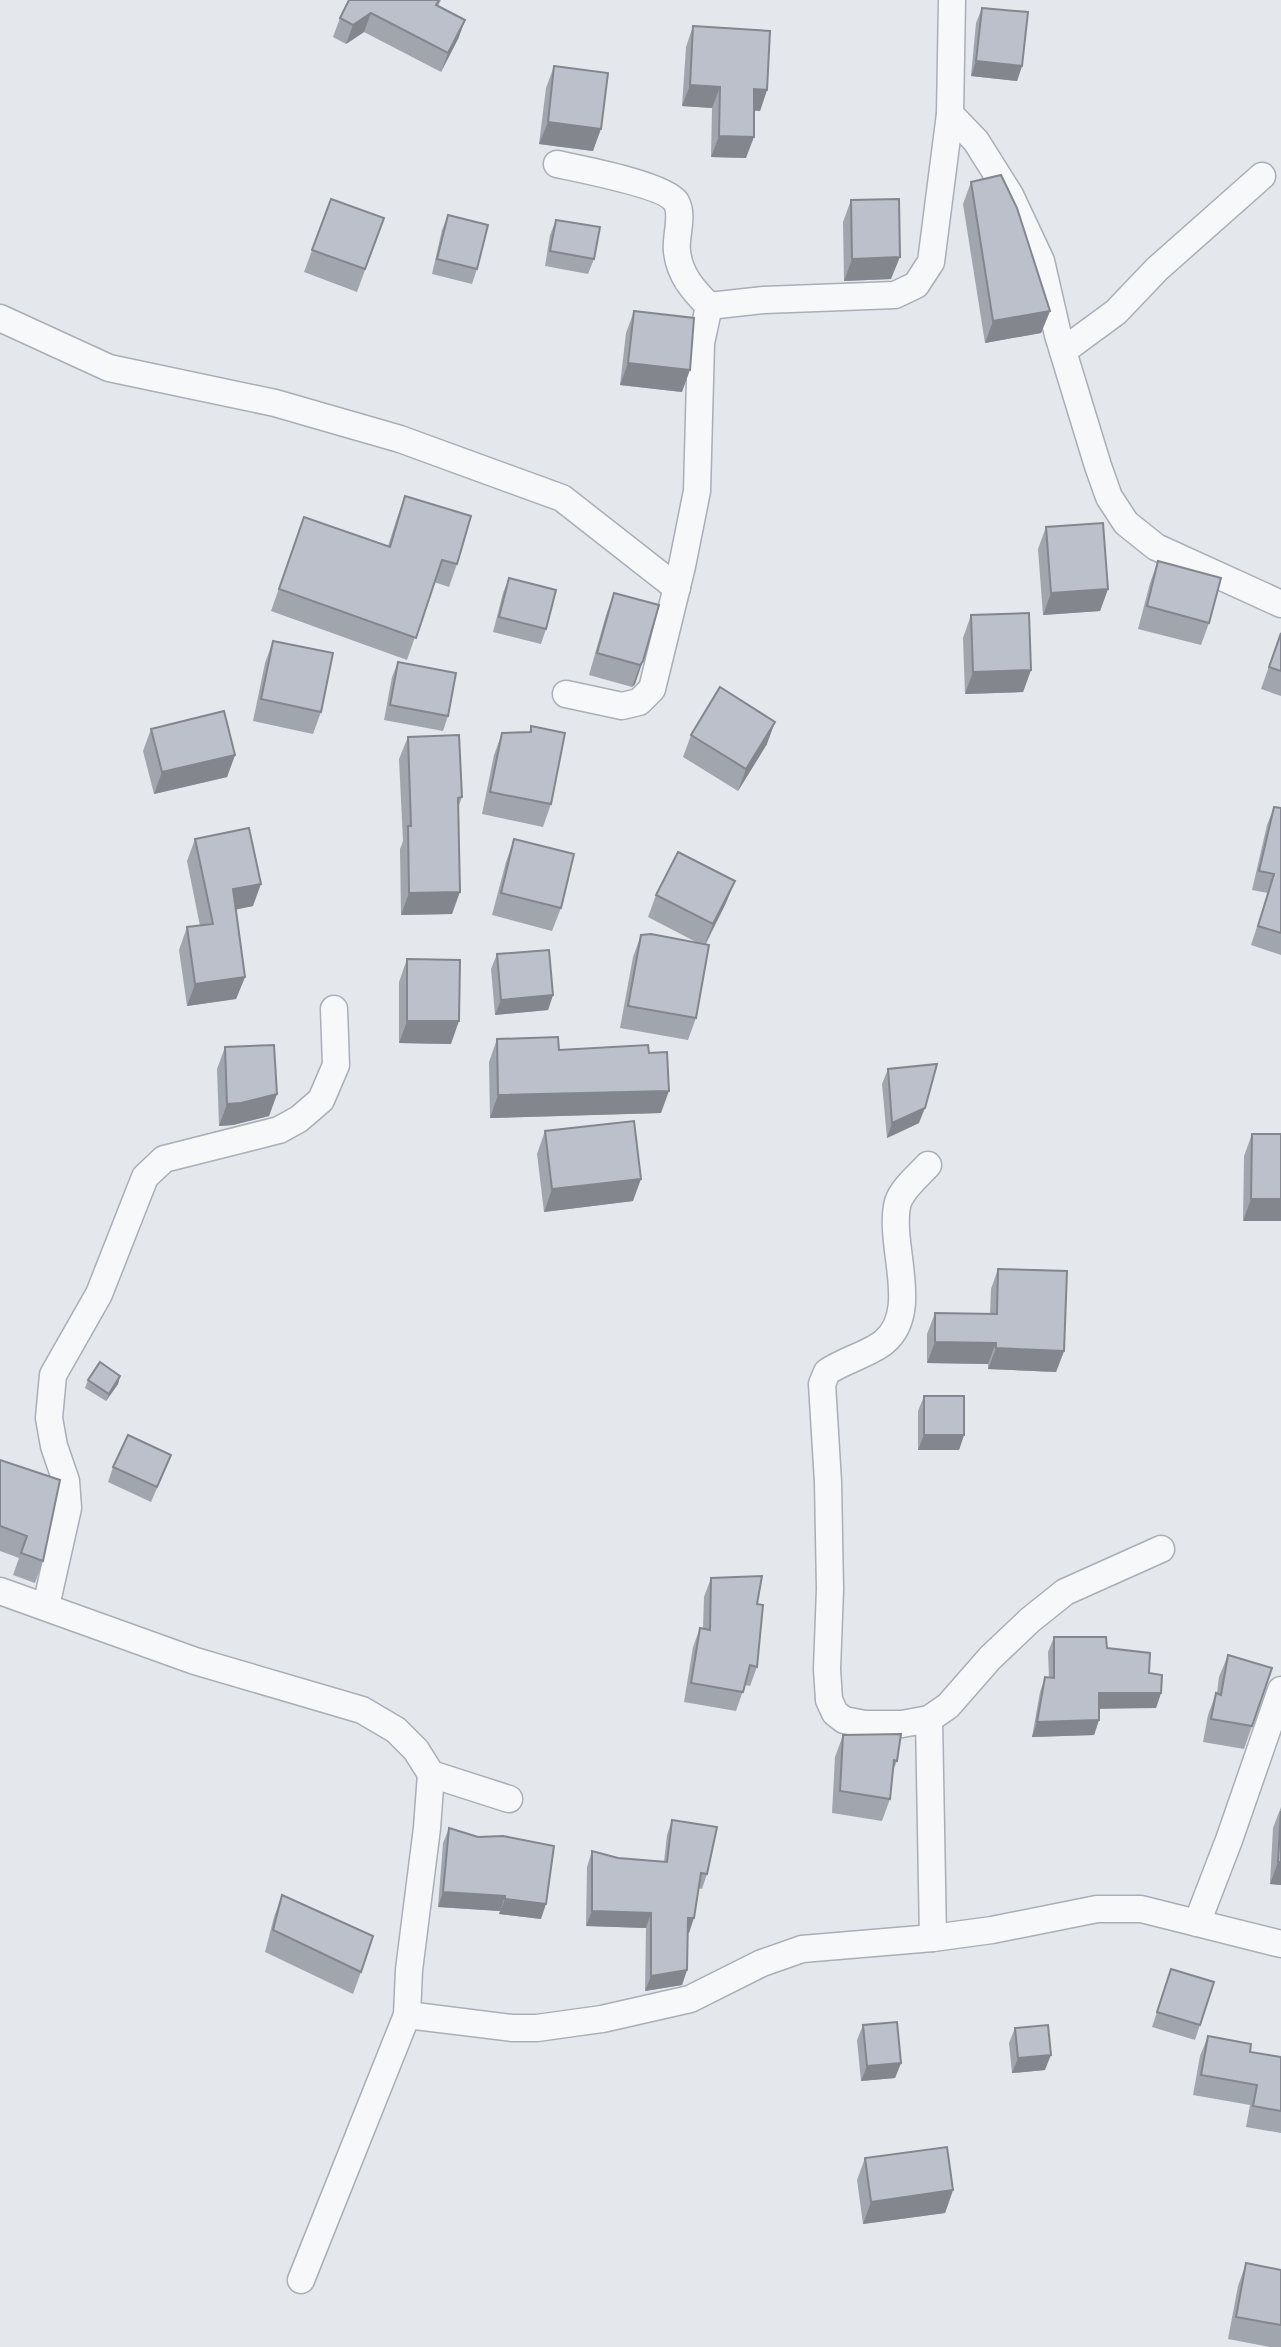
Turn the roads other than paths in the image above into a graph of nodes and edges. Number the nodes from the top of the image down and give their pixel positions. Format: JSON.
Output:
{"nodes":[{"id":1,"x":952,"y":0,"type":"edge"},
{"id":2,"x":950,"y":114,"type":"junction"},
{"id":3,"x":558,"y":164,"type":"dead end"},
{"id":4,"x":1262,"y":176,"type":"dead end"},
{"id":5,"x":709,"y":306,"type":"junction"},
{"id":6,"x":0,"y":318,"type":"edge"},
{"id":7,"x":1063,"y":351,"type":"junction"},
{"id":8,"x":677,"y":588,"type":"junction"},
{"id":9,"x":1281,"y":604,"type":"edge"},
{"id":10,"x":566,"y":694,"type":"dead end"},
{"id":11,"x":334,"y":1009,"type":"dead end"},
{"id":12,"x":928,"y":1165,"type":"dead end"},
{"id":13,"x":1161,"y":1549,"type":"dead end"},
{"id":14,"x":0,"y":1591,"type":"edge"},
{"id":15,"x":46,"y":1606,"type":"junction"},
{"id":16,"x":1281,"y":1690,"type":"edge"},
{"id":17,"x":929,"y":1719,"type":"junction"},
{"id":18,"x":431,"y":1774,"type":"junction"},
{"id":19,"x":509,"y":1799,"type":"dead end"},
{"id":20,"x":1197,"y":1923,"type":"junction"},
{"id":21,"x":933,"y":1938,"type":"junction"},
{"id":22,"x":1281,"y":1944,"type":"edge"},
{"id":23,"x":407,"y":2015,"type":"junction"},
{"id":24,"x":301,"y":2280,"type":"dead end"}],
"edges":[{"from":1,"to":2,"type":"street"},
{"from":2,"to":5,"type":"street"},
{"from":2,"to":7,"type":"street"},
{"from":3,"to":5,"type":"street"},
{"from":4,"to":7,"type":"street"},
{"from":5,"to":8,"type":"street"},
{"from":6,"to":8,"type":"street"},
{"from":7,"to":9,"type":"street"},
{"from":8,"to":10,"type":"street"},
{"from":11,"to":15,"type":"street"},
{"from":12,"to":17,"type":"street"},
{"from":13,"to":17,"type":"street"},
{"from":14,"to":15,"type":"street"},
{"from":15,"to":18,"type":"street"},
{"from":16,"to":20,"type":"street"},
{"from":17,"to":21,"type":"street"},
{"from":18,"to":19,"type":"street"},
{"from":18,"to":23,"type":"street"},
{"from":20,"to":21,"type":"street"},
{"from":20,"to":22,"type":"street"},
{"from":21,"to":23,"type":"street"},
{"from":23,"to":24,"type":"street"}]}
